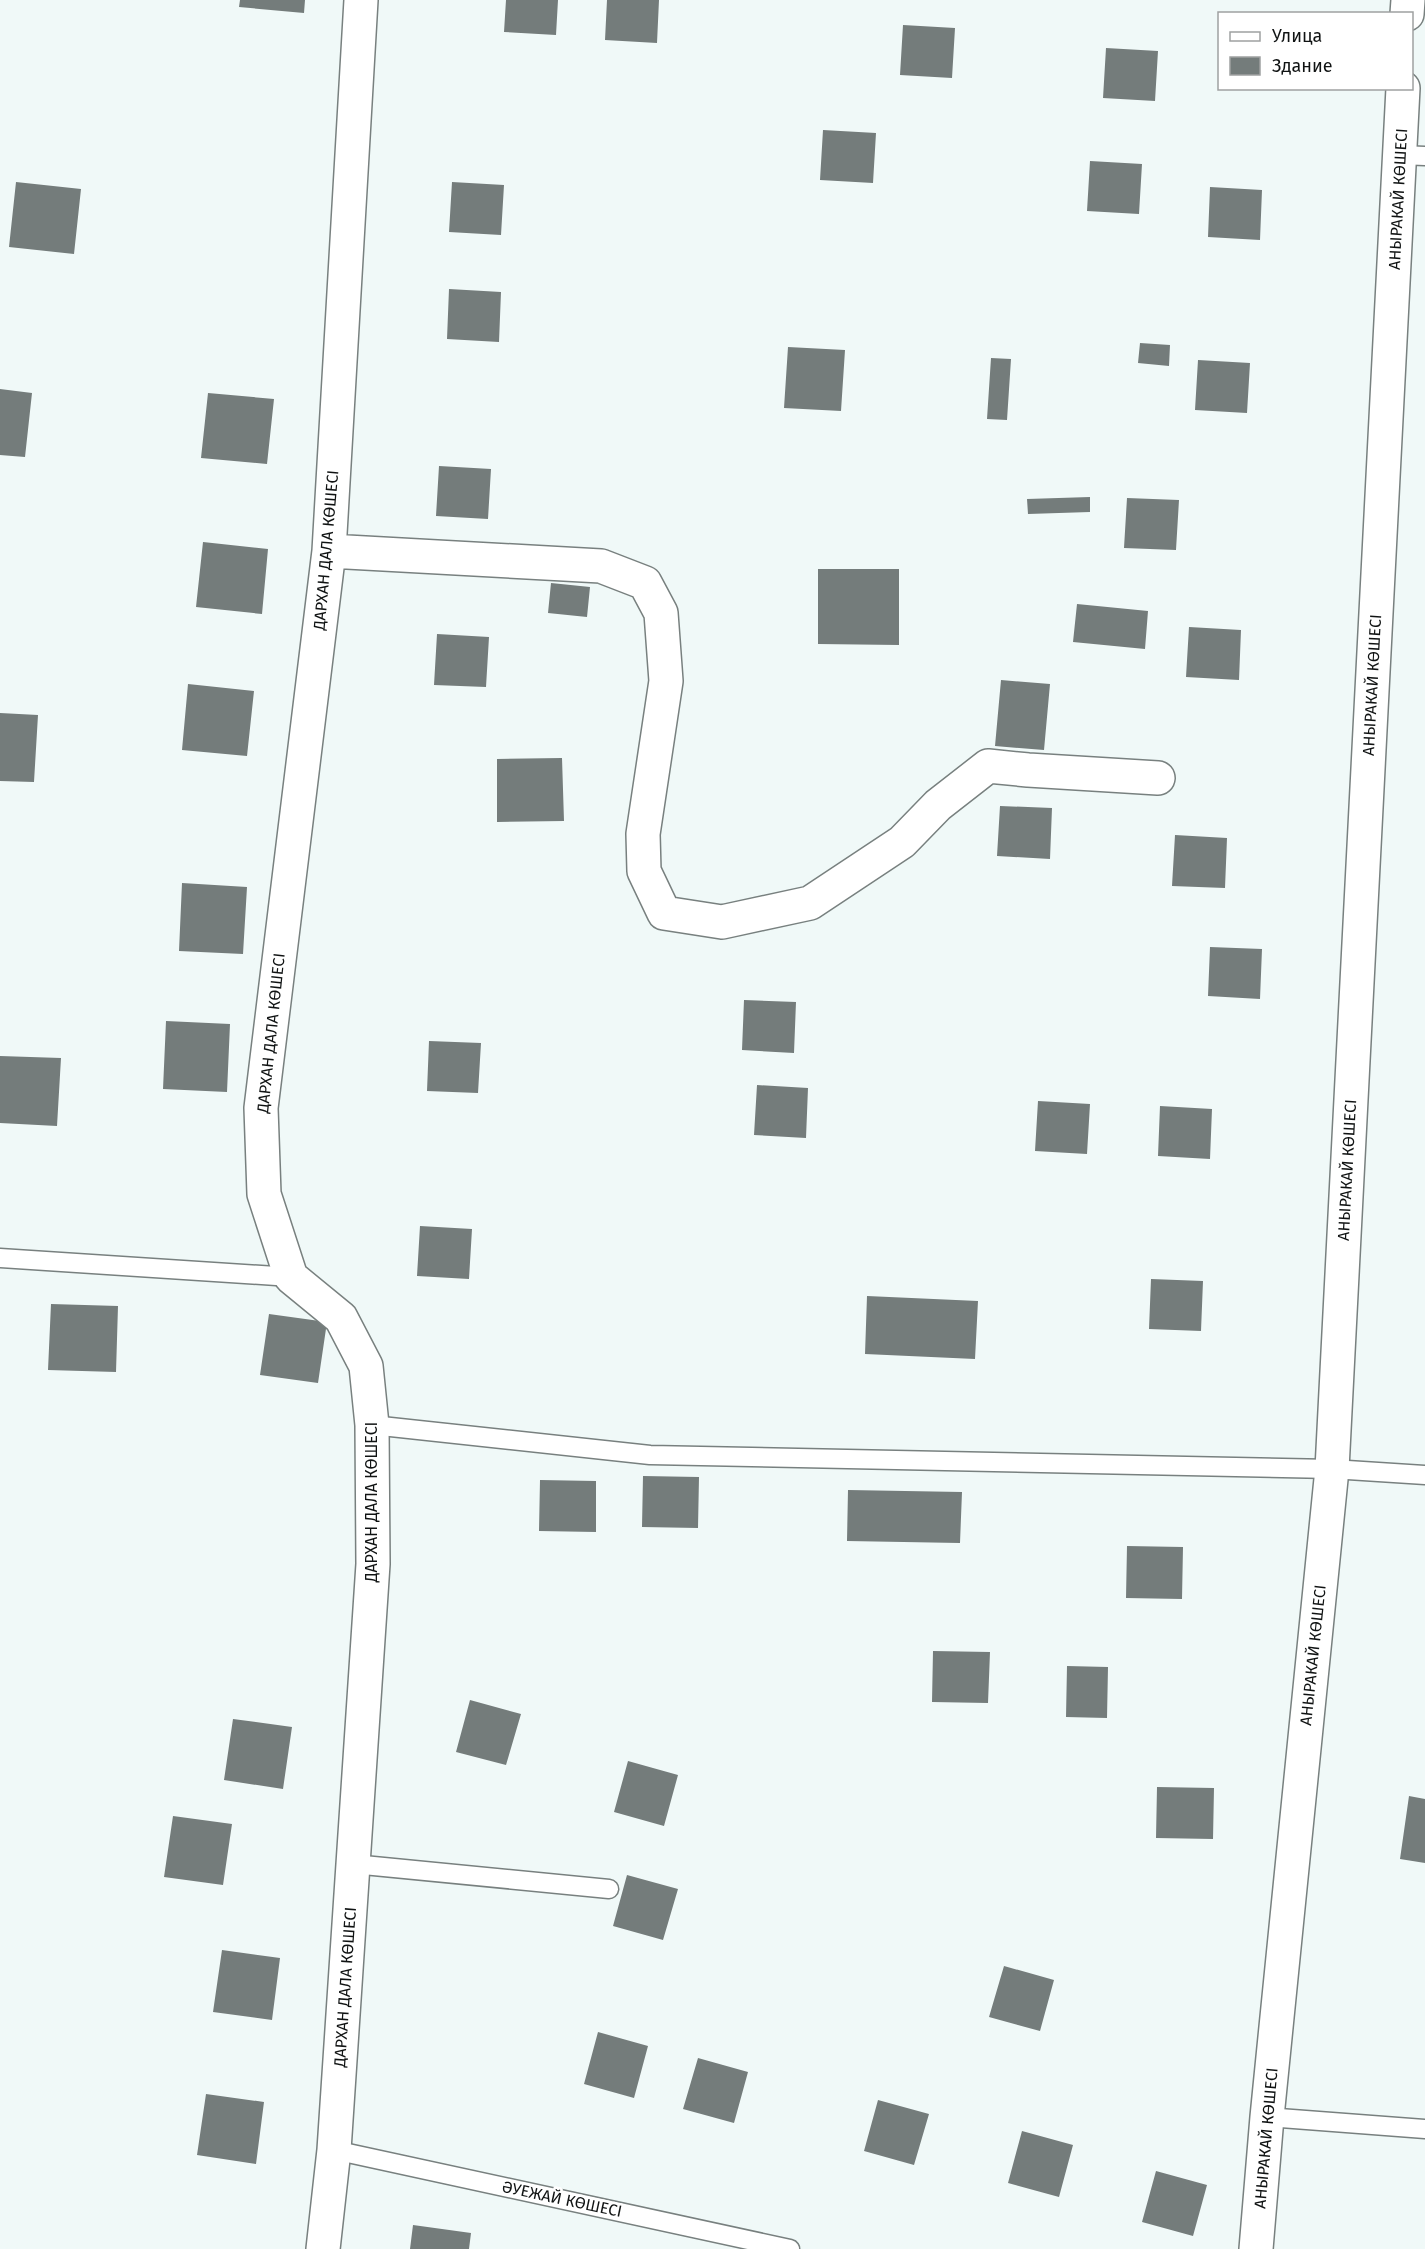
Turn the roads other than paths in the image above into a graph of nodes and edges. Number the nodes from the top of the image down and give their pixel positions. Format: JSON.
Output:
{"nodes":[{"id":1,"x":362,"y":0,"type":"edge"},
{"id":2,"x":1403,"y":90,"type":"edge"},
{"id":3,"x":1412,"y":155,"type":"edge"},
{"id":4,"x":329,"y":551,"type":"junction"},
{"id":5,"x":1158,"y":778,"type":"dead end"},
{"id":6,"x":0,"y":1258,"type":"edge"},
{"id":7,"x":291,"y":1276,"type":"junction"},
{"id":8,"x":372,"y":1425,"type":"junction"},
{"id":9,"x":1332,"y":1469,"type":"junction"},
{"id":10,"x":1425,"y":1475,"type":"edge"},
{"id":11,"x":353,"y":1864,"type":"junction"},
{"id":12,"x":609,"y":1889,"type":"dead end"},
{"id":13,"x":1267,"y":2117,"type":"junction"},
{"id":14,"x":1425,"y":2129,"type":"edge"},
{"id":15,"x":334,"y":2150,"type":"junction"},
{"id":16,"x":323,"y":2249,"type":"edge"},
{"id":17,"x":790,"y":2249,"type":"edge"},
{"id":18,"x":1256,"y":2249,"type":"edge"}],
"edges":[{"from":1,"to":4,"type":"street","name":"ДАРХАН ДАЛА КӨШЕСІ"},
{"from":2,"to":3,"type":"street","name":"АНЫРАКАЙ КӨШЕСІ"},
{"from":3,"to":9,"type":"street","name":"АНЫРАКАЙ КӨШЕСІ"},
{"from":4,"to":5,"type":"street"},
{"from":4,"to":7,"type":"street","name":"ДАРХАН ДАЛА КӨШЕСІ"},
{"from":6,"to":7,"type":"lane"},
{"from":7,"to":8,"type":"street","name":"ДАРХАН ДАЛА КӨШЕСІ"},
{"from":8,"to":9,"type":"lane"},
{"from":8,"to":11,"type":"street","name":"ДАРХАН ДАЛА КӨШЕСІ"},
{"from":9,"to":10,"type":"lane"},
{"from":9,"to":13,"type":"street","name":"АНЫРАКАЙ КӨШЕСІ"},
{"from":11,"to":12,"type":"lane"},
{"from":11,"to":15,"type":"street","name":"ДАРХАН ДАЛА КӨШЕСІ"},
{"from":13,"to":14,"type":"lane"},
{"from":13,"to":18,"type":"street","name":"АНЫРАКАЙ КӨШЕСІ"},
{"from":15,"to":16,"type":"street","name":"ДАРХАН ДАЛА КӨШЕСІ"},
{"from":15,"to":17,"type":"lane","name":"ӘУЕЖАЙ КӨШЕСІ"}]}
